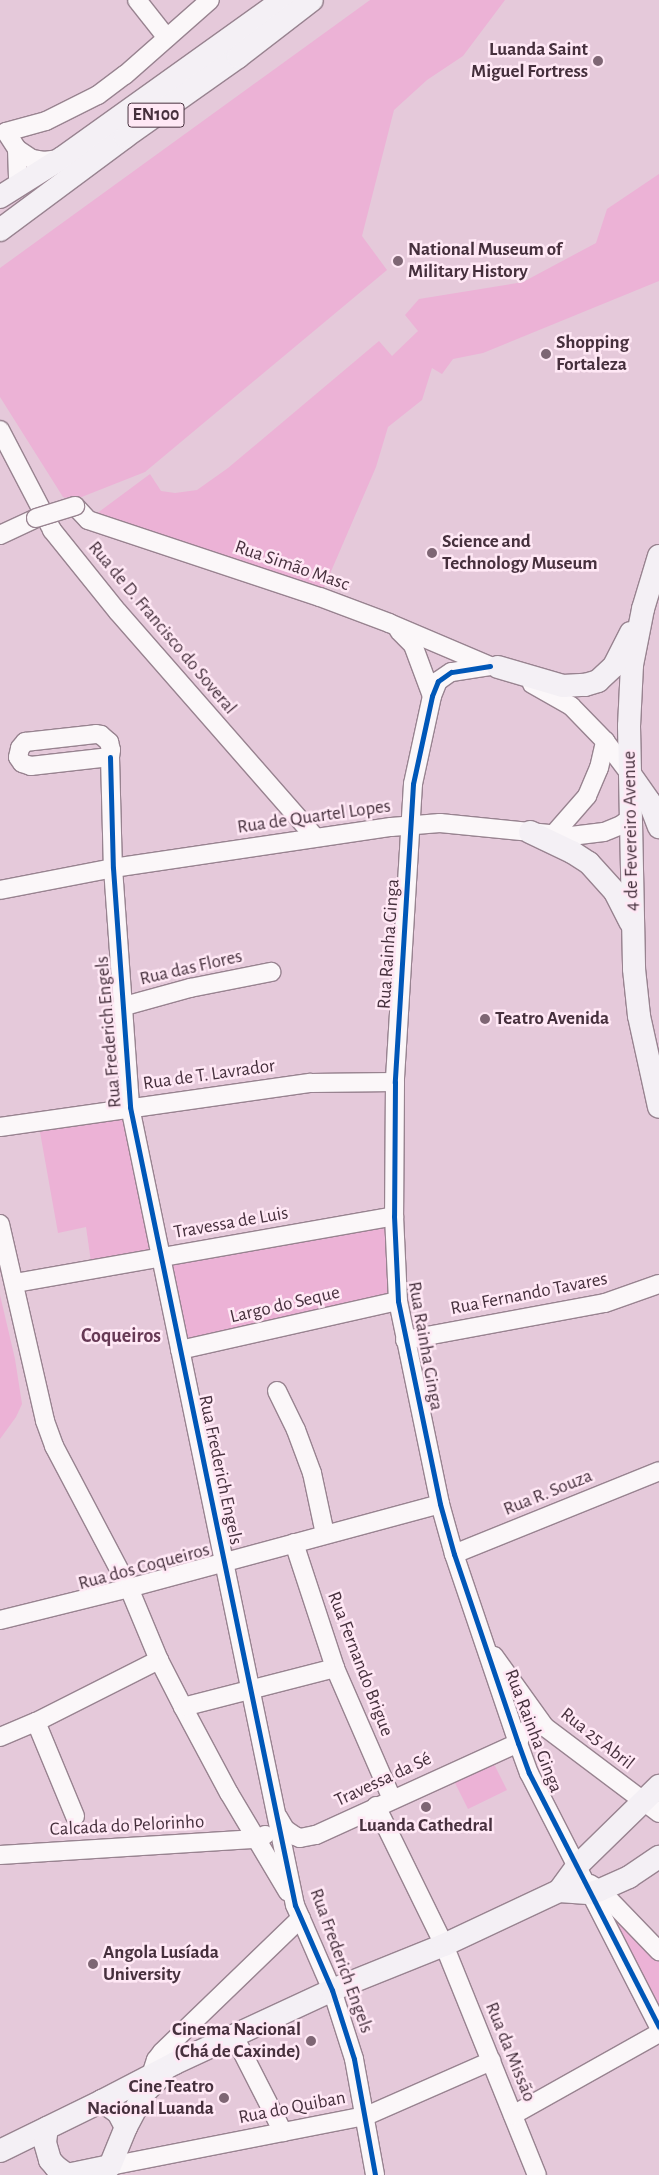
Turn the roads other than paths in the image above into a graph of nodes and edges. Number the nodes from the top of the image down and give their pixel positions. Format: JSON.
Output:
{"nodes":[{"id":1,"x":137,"y":0,"type":"edge"},
{"id":2,"x":210,"y":0,"type":"edge"},
{"id":3,"x":283,"y":0,"type":"edge"},
{"id":4,"x":312,"y":0,"type":"edge"},
{"id":5,"x":167,"y":38,"type":"junction"},
{"id":6,"x":3,"y":138,"type":"edge"},
{"id":7,"x":17,"y":149,"type":"junction"},
{"id":8,"x":62,"y":158,"type":"junction"},
{"id":9,"x":9,"y":191,"type":"edge"},
{"id":10,"x":0,"y":230,"type":"edge"},
{"id":11,"x":0,"y":430,"type":"edge"},
{"id":12,"x":0,"y":535,"type":"edge"},
{"id":13,"x":659,"y":556,"type":"edge"},
{"id":14,"x":643,"y":609,"type":"junction"},
{"id":15,"x":389,"y":622,"type":"junction"},
{"id":16,"x":494,"y":667,"type":"junction"},
{"id":17,"x":432,"y":696,"type":"junction"},
{"id":18,"x":605,"y":742,"type":"junction"},
{"id":19,"x":110,"y":757,"type":"dead end"},
{"id":20,"x":630,"y":774,"type":"junction"},
{"id":21,"x":412,"y":793,"type":"junction"},
{"id":22,"x":654,"y":794,"type":"edge"},
{"id":23,"x":632,"y":817,"type":"junction"},
{"id":24,"x":440,"y":823,"type":"junction"},
{"id":25,"x":409,"y":825,"type":"junction"},
{"id":26,"x":659,"y":827,"type":"edge"},
{"id":27,"x":530,"y":832,"type":"junction"},
{"id":28,"x":553,"y":835,"type":"junction"},
{"id":29,"x":315,"y":837,"type":"junction"},
{"id":30,"x":113,"y":868,"type":"junction"},
{"id":31,"x":0,"y":890,"type":"edge"},
{"id":32,"x":632,"y":926,"type":"junction"},
{"id":33,"x":271,"y":972,"type":"dead end"},
{"id":34,"x":121,"y":1006,"type":"junction"},
{"id":35,"x":395,"y":1082,"type":"junction"},
{"id":36,"x":130,"y":1107,"type":"junction"},
{"id":37,"x":659,"y":1107,"type":"edge"},
{"id":38,"x":0,"y":1127,"type":"edge"},
{"id":39,"x":394,"y":1216,"type":"junction"},
{"id":40,"x":0,"y":1224,"type":"edge"},
{"id":41,"x":160,"y":1256,"type":"junction"},
{"id":42,"x":15,"y":1283,"type":"junction"},
{"id":43,"x":659,"y":1284,"type":"edge"},
{"id":44,"x":398,"y":1301,"type":"junction"},
{"id":45,"x":405,"y":1340,"type":"junction"},
{"id":46,"x":180,"y":1350,"type":"junction"},
{"id":47,"x":277,"y":1391,"type":"dead end"},
{"id":48,"x":659,"y":1471,"type":"edge"},
{"id":49,"x":440,"y":1504,"type":"junction"},
{"id":50,"x":325,"y":1534,"type":"junction"},
{"id":51,"x":294,"y":1543,"type":"junction"},
{"id":52,"x":454,"y":1554,"type":"junction"},
{"id":53,"x":223,"y":1562,"type":"junction"},
{"id":54,"x":129,"y":1588,"type":"junction"},
{"id":55,"x":0,"y":1620,"type":"edge"},
{"id":56,"x":484,"y":1641,"type":"junction"},
{"id":57,"x":159,"y":1660,"type":"junction"},
{"id":58,"x":334,"y":1668,"type":"junction"},
{"id":59,"x":251,"y":1690,"type":"junction"},
{"id":60,"x":183,"y":1707,"type":"junction"},
{"id":61,"x":36,"y":1722,"type":"junction"},
{"id":62,"x":545,"y":1727,"type":"junction"},
{"id":63,"x":0,"y":1737,"type":"edge"},
{"id":64,"x":518,"y":1743,"type":"junction"},
{"id":65,"x":654,"y":1800,"type":"edge"},
{"id":66,"x":384,"y":1802,"type":"junction"},
{"id":67,"x":75,"y":1816,"type":"dead end"},
{"id":68,"x":277,"y":1817,"type":"junction"},
{"id":69,"x":257,"y":1839,"type":"junction"},
{"id":70,"x":0,"y":1855,"type":"edge"},
{"id":71,"x":659,"y":1857,"type":"edge"},
{"id":72,"x":588,"y":1883,"type":"junction"},
{"id":73,"x":298,"y":1911,"type":"junction"},
{"id":74,"x":444,"y":1945,"type":"junction"},
{"id":75,"x":659,"y":1951,"type":"edge"},
{"id":76,"x":332,"y":1990,"type":"junction"},
{"id":77,"x":659,"y":2027,"type":"edge"},
{"id":78,"x":659,"y":2033,"type":"edge"},
{"id":79,"x":234,"y":2036,"type":"junction"},
{"id":80,"x":491,"y":2061,"type":"junction"},
{"id":81,"x":175,"y":2063,"type":"junction"},
{"id":82,"x":151,"y":2075,"type":"junction"},
{"id":83,"x":102,"y":2100,"type":"junction"},
{"id":84,"x":513,"y":2115,"type":"junction"},
{"id":85,"x":366,"y":2116,"type":"junction"},
{"id":86,"x":126,"y":2127,"type":"junction"},
{"id":87,"x":47,"y":2128,"type":"junction"},
{"id":88,"x":283,"y":2132,"type":"junction"},
{"id":89,"x":0,"y":2151,"type":"edge"},
{"id":90,"x":108,"y":2171,"type":"edge"},
{"id":91,"x":66,"y":2175,"type":"edge"},
{"id":92,"x":375,"y":2175,"type":"edge"},
{"id":93,"x":537,"y":2175,"type":"edge"}],
"edges":[{"from":1,"to":5,"type":"street"},
{"from":2,"to":5,"type":"street"},
{"from":3,"to":8,"type":"main road","number":"EN100"},
{"from":4,"to":10,"type":"main road","number":"EN100"},
{"from":5,"to":6,"type":"street"},
{"from":6,"to":7,"type":"street"},
{"from":7,"to":8,"type":"street"},
{"from":7,"to":9,"type":"street"},
{"from":8,"to":9,"type":"main road","number":"EN100"},
{"from":11,"to":29,"type":"street","name":"Rua de D. Francisco do Soveral"},
{"from":12,"to":15,"type":"street","name":"Rua Simão Masc","bridge":true},
{"from":13,"to":14,"type":"main road","name":"4 de Fevereiro Avenue"},
{"from":14,"to":16,"type":"main road"},
{"from":14,"to":20,"type":"main road","name":"4 de Fevereiro Avenue"},
{"from":15,"to":16,"type":"street","name":"Rua Simão Masc"},
{"from":15,"to":17,"type":"street"},
{"from":16,"to":17,"type":"street","name":"Rua Rainha Ginga"},
{"from":16,"to":18,"type":"street"},
{"from":17,"to":21,"type":"street","name":"Rua Rainha Ginga"},
{"from":18,"to":20,"type":"street"},
{"from":18,"to":28,"type":"street"},
{"from":19,"to":30,"type":"street","name":"Rua Frederich Engels"},
{"from":20,"to":22,"type":"main road"},
{"from":20,"to":23,"type":"main road","name":"4 de Fevereiro Avenue"},
{"from":21,"to":24,"type":"street"},
{"from":21,"to":25,"type":"street","name":"Rua Rainha Ginga"},
{"from":22,"to":23,"type":"main road"},
{"from":22,"to":26,"type":"main road"},
{"from":23,"to":28,"type":"street","name":"Rua de Quartel Lopes"},
{"from":23,"to":32,"type":"main road","name":"4 de Fevereiro Avenue"},
{"from":24,"to":25,"type":"street","name":"Rua de Quartel Lopes"},
{"from":24,"to":27,"type":"street","name":"Rua de Quartel Lopes"},
{"from":25,"to":29,"type":"street","name":"Rua de Quartel Lopes"},
{"from":25,"to":35,"type":"street","name":"Rua Rainha Ginga"},
{"from":27,"to":28,"type":"street","name":"Rua de Quartel Lopes"},
{"from":27,"to":32,"type":"main road"},
{"from":29,"to":30,"type":"street","name":"Rua de Quartel Lopes"},
{"from":30,"to":31,"type":"street","name":"Rua de Quartel Lopes"},
{"from":30,"to":34,"type":"street","name":"Rua Frederich Engels"},
{"from":32,"to":37,"type":"main road","name":"4 de Fevereiro Avenue"},
{"from":33,"to":34,"type":"street","name":"Rua das Flores"},
{"from":34,"to":36,"type":"street","name":"Rua Frederich Engels"},
{"from":35,"to":36,"type":"street","name":"Rua de T. Lavrador"},
{"from":35,"to":39,"type":"street","name":"Rua Rainha Ginga"},
{"from":36,"to":38,"type":"street","name":"Rua de T. Lavrador"},
{"from":36,"to":41,"type":"street","name":"Rua Frederich Engels"},
{"from":39,"to":41,"type":"street","name":"Travessa de Luis"},
{"from":39,"to":44,"type":"street","name":"Rua Rainha Ginga"},
{"from":40,"to":42,"type":"street"},
{"from":41,"to":42,"type":"street","name":"Travessa de Luis"},
{"from":41,"to":46,"type":"street","name":"Rua Frederich Engels"},
{"from":42,"to":54,"type":"street"},
{"from":43,"to":45,"type":"street","name":"Rua Fernando Tavares"},
{"from":44,"to":45,"type":"street","name":"Rua Rainha Ginga"},
{"from":44,"to":46,"type":"street","name":"Largo do Seque"},
{"from":45,"to":49,"type":"street","name":"Rua Rainha Ginga"},
{"from":46,"to":53,"type":"street","name":"Rua Frederich Engels"},
{"from":47,"to":50,"type":"street"},
{"from":48,"to":52,"type":"street","name":"Rua R. Souza"},
{"from":49,"to":50,"type":"street","name":"Rua dos Coqueiros"},
{"from":49,"to":52,"type":"street","name":"Rua Rainha Ginga"},
{"from":50,"to":51,"type":"street","name":"Rua dos Coqueiros"},
{"from":51,"to":53,"type":"street","name":"Rua dos Coqueiros"},
{"from":51,"to":58,"type":"street","name":"Rua Fernando Brigue"},
{"from":52,"to":56,"type":"street","name":"Rua Rainha Ginga"},
{"from":53,"to":54,"type":"street","name":"Rua dos Coqueiros"},
{"from":53,"to":59,"type":"street","name":"Rua Frederich Engels"},
{"from":54,"to":55,"type":"street","name":"Rua dos Coqueiros"},
{"from":54,"to":57,"type":"street"},
{"from":56,"to":62,"type":"street","name":"Rua 25 Abril"},
{"from":56,"to":64,"type":"street","name":"Rua Rainha Ginga"},
{"from":57,"to":60,"type":"street"},
{"from":57,"to":61,"type":"street"},
{"from":58,"to":59,"type":"street"},
{"from":58,"to":66,"type":"street","name":"Rua Fernando Brigue"},
{"from":59,"to":60,"type":"street"},
{"from":59,"to":68,"type":"street","name":"Rua Frederich Engels"},
{"from":60,"to":69,"type":"street"},
{"from":61,"to":63,"type":"street"},
{"from":61,"to":67,"type":"street"},
{"from":62,"to":64,"type":"street"},
{"from":62,"to":65,"type":"street","name":"Rua 25 Abril"},
{"from":64,"to":66,"type":"street","name":"Travessa da Sé"},
{"from":64,"to":72,"type":"street","name":"Rua Rainha Ginga"},
{"from":65,"to":72,"type":"main road"},
{"from":66,"to":68,"type":"street","name":"Travessa da Sé"},
{"from":66,"to":74,"type":"street","name":"Rua Fernando Brigue"},
{"from":68,"to":69,"type":"street"},
{"from":68,"to":73,"type":"street","name":"Rua Frederich Engels"},
{"from":69,"to":70,"type":"street","name":"Calcada do Pelorinho"},
{"from":69,"to":73,"type":"street"},
{"from":71,"to":72,"type":"main road"},
{"from":72,"to":74,"type":"main road"},
{"from":72,"to":75,"type":"street"},
{"from":72,"to":77,"type":"street","name":"Rua Rainha Ginga"},
{"from":73,"to":76,"type":"street","name":"Rua Frederich Engels"},
{"from":73,"to":82,"type":"street"},
{"from":74,"to":76,"type":"main road"},
{"from":74,"to":80,"type":"street","name":"Rua da Missão"},
{"from":76,"to":79,"type":"main road"},
{"from":76,"to":85,"type":"street","name":"Rua Frederich Engels"},
{"from":78,"to":84,"type":"street"},
{"from":79,"to":81,"type":"main road"},
{"from":79,"to":88,"type":"street"},
{"from":80,"to":84,"type":"street","name":"Rua da Missão"},
{"from":80,"to":85,"type":"street","name":"Rua do Quiban"},
{"from":81,"to":82,"type":"main road"},
{"from":81,"to":86,"type":"main road"},
{"from":82,"to":83,"type":"main road"},
{"from":83,"to":86,"type":"main road"},
{"from":83,"to":87,"type":"main road"},
{"from":84,"to":93,"type":"street","name":"Rua da Missão"},
{"from":85,"to":88,"type":"street","name":"Rua do Quiban"},
{"from":85,"to":92,"type":"street","name":"Rua Frederich Engels"},
{"from":86,"to":90,"type":"main road"},
{"from":87,"to":89,"type":"main road"},
{"from":87,"to":91,"type":"main road"},
{"from":88,"to":90,"type":"street","name":"Rua do Quiban"},
{"from":90,"to":91,"type":"main road"}]}
